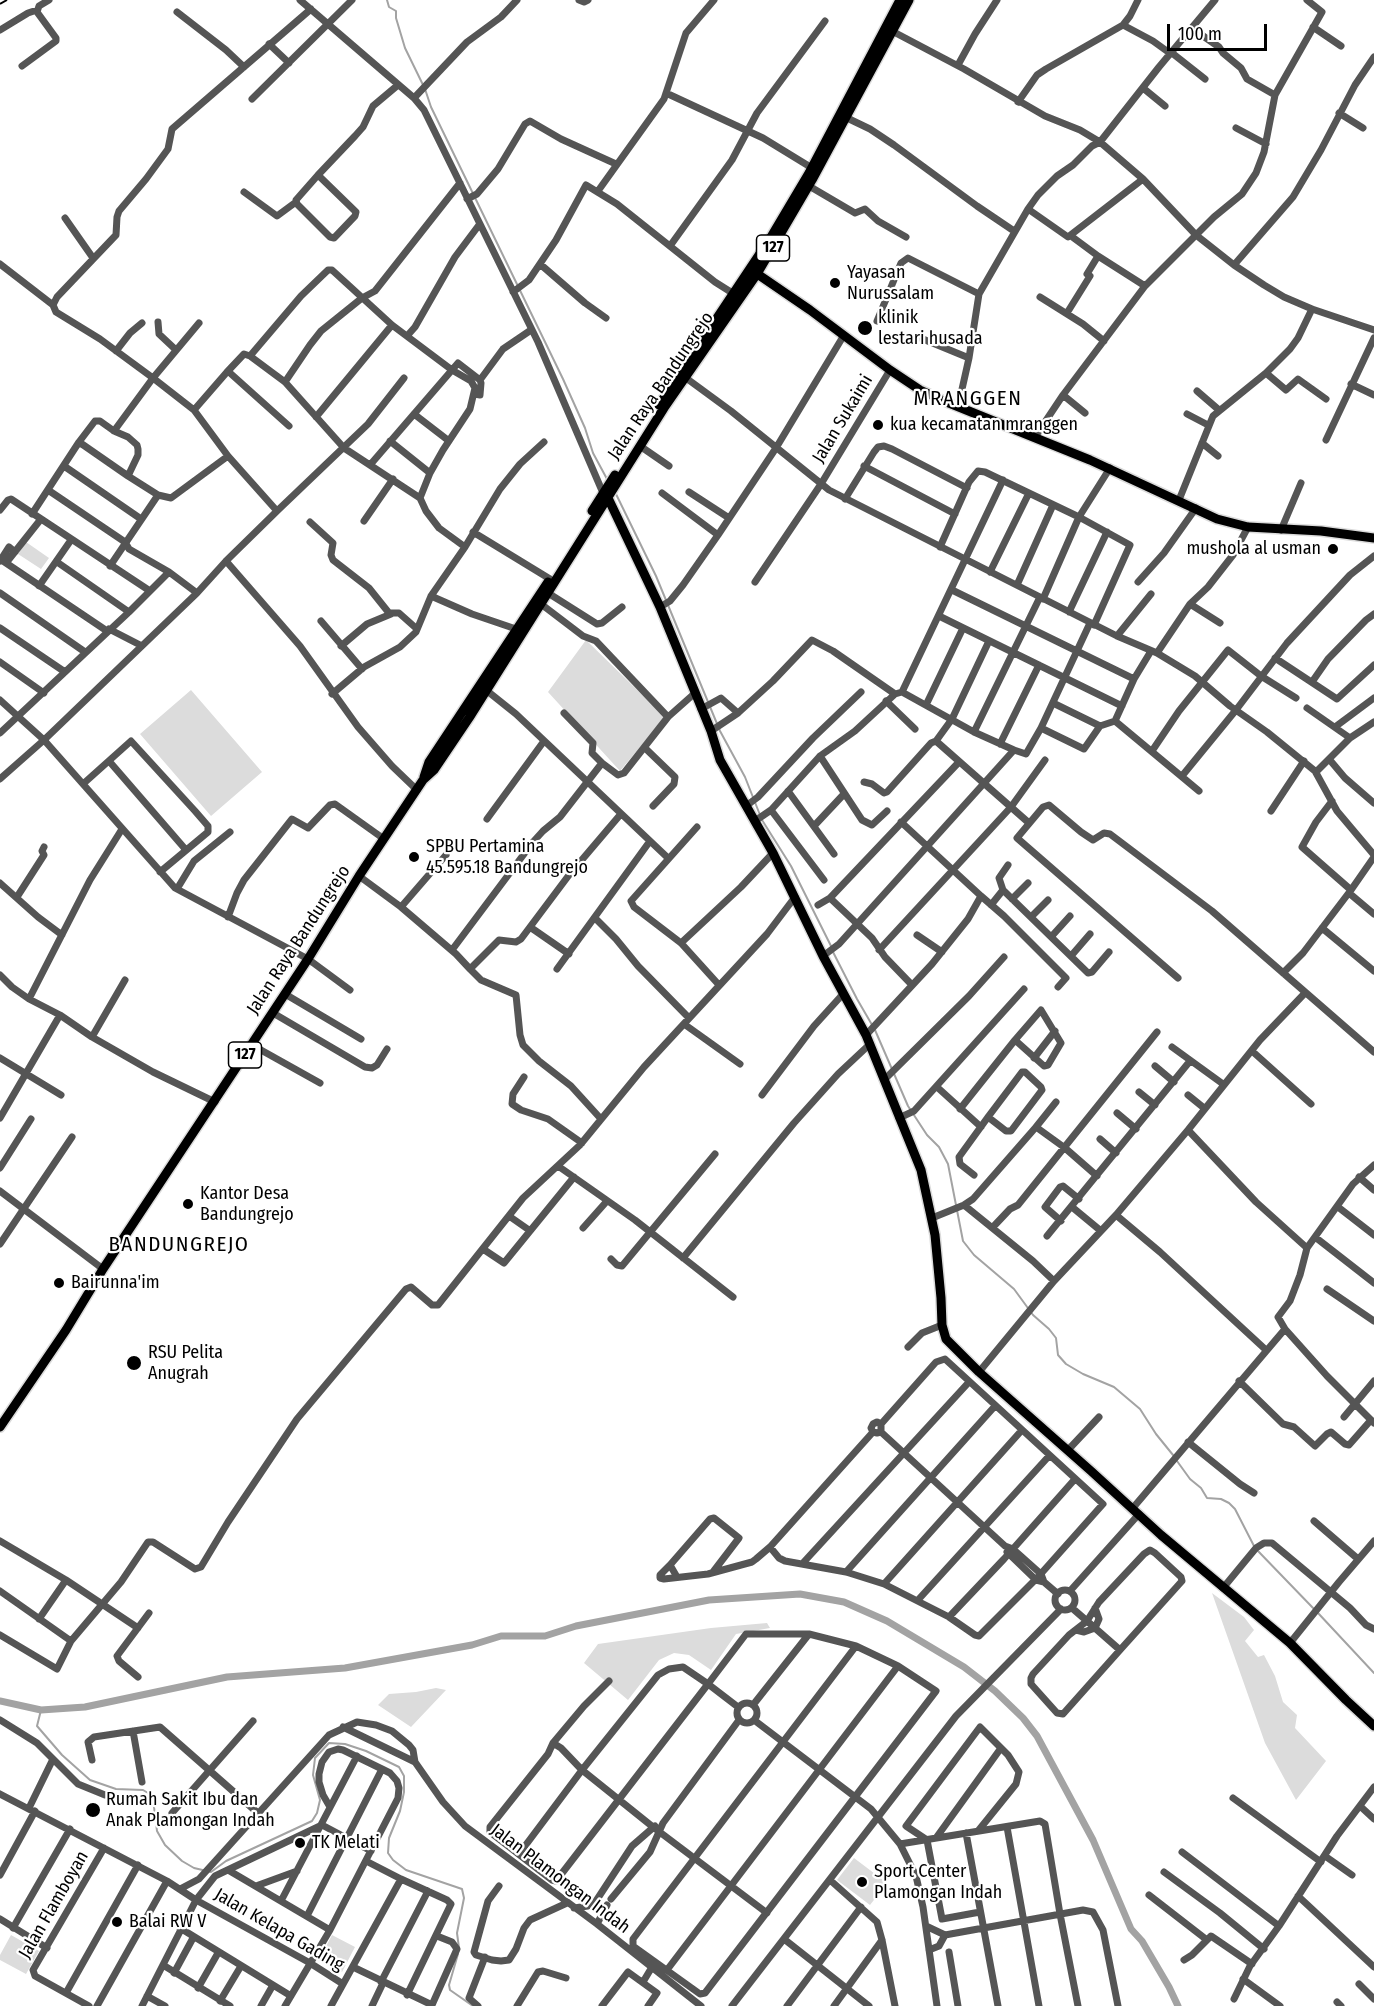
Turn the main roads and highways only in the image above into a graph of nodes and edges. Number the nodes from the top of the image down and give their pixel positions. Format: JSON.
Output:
{"nodes":[{"id":1,"x":900,"y":0,"type":"edge"},
{"id":2,"x":909,"y":0,"type":"edge"},
{"id":3,"x":889,"y":30,"type":"junction"},
{"id":4,"x":790,"y":211,"type":"junction"},
{"id":5,"x":754,"y":271,"type":"junction"},
{"id":6,"x":703,"y":345,"type":"junction"},
{"id":7,"x":615,"y":480,"type":"junction"},
{"id":8,"x":607,"y":493,"type":"junction"},
{"id":9,"x":1374,"y":538,"type":"edge"},
{"id":10,"x":554,"y":577,"type":"junction"},
{"id":11,"x":423,"y":780,"type":"junction"},
{"id":12,"x":0,"y":1427,"type":"edge"},
{"id":13,"x":1374,"y":1726,"type":"edge"}],
"edges":[{"from":1,"to":3,"type":"main road","name":"Jalan Raya Bandungrejo","number":"127"},
{"from":2,"to":3,"type":"main road","name":"Jalan Raya Bandungrejo","number":"127"},
{"from":3,"to":4,"type":"main road","name":"Jalan Raya Bandungrejo","number":"127"},
{"from":3,"to":4,"type":"main road","name":"Jalan Raya Bandungrejo","number":"127"},
{"from":4,"to":5,"type":"main road","name":"Jalan Raya Bandungrejo","number":"127"},
{"from":5,"to":6,"type":"main road","name":"Jalan Raya Bandungrejo","number":"127"},
{"from":5,"to":6,"type":"main road","name":"Jalan Raya Bandungrejo","number":"127"},
{"from":5,"to":9,"type":"main road"},
{"from":6,"to":7,"type":"main road","name":"Jalan Raya Bandungrejo","number":"127"},
{"from":6,"to":7,"type":"main road","name":"Jalan Raya Bandungrejo","number":"127"},
{"from":7,"to":8,"type":"main road","name":"Jalan Raya Bandungrejo","number":"127"},
{"from":8,"to":10,"type":"main road","name":"Jalan Raya Bandungrejo","number":"127"},
{"from":8,"to":13,"type":"main road"},
{"from":10,"to":11,"type":"main road","name":"Jalan Raya Bandungrejo","number":"127"},
{"from":10,"to":11,"type":"main road","name":"Jalan Raya Bandungrejo","number":"127"},
{"from":11,"to":12,"type":"main road","name":"Jalan Raya Bandungrejo","number":"127"}]}
